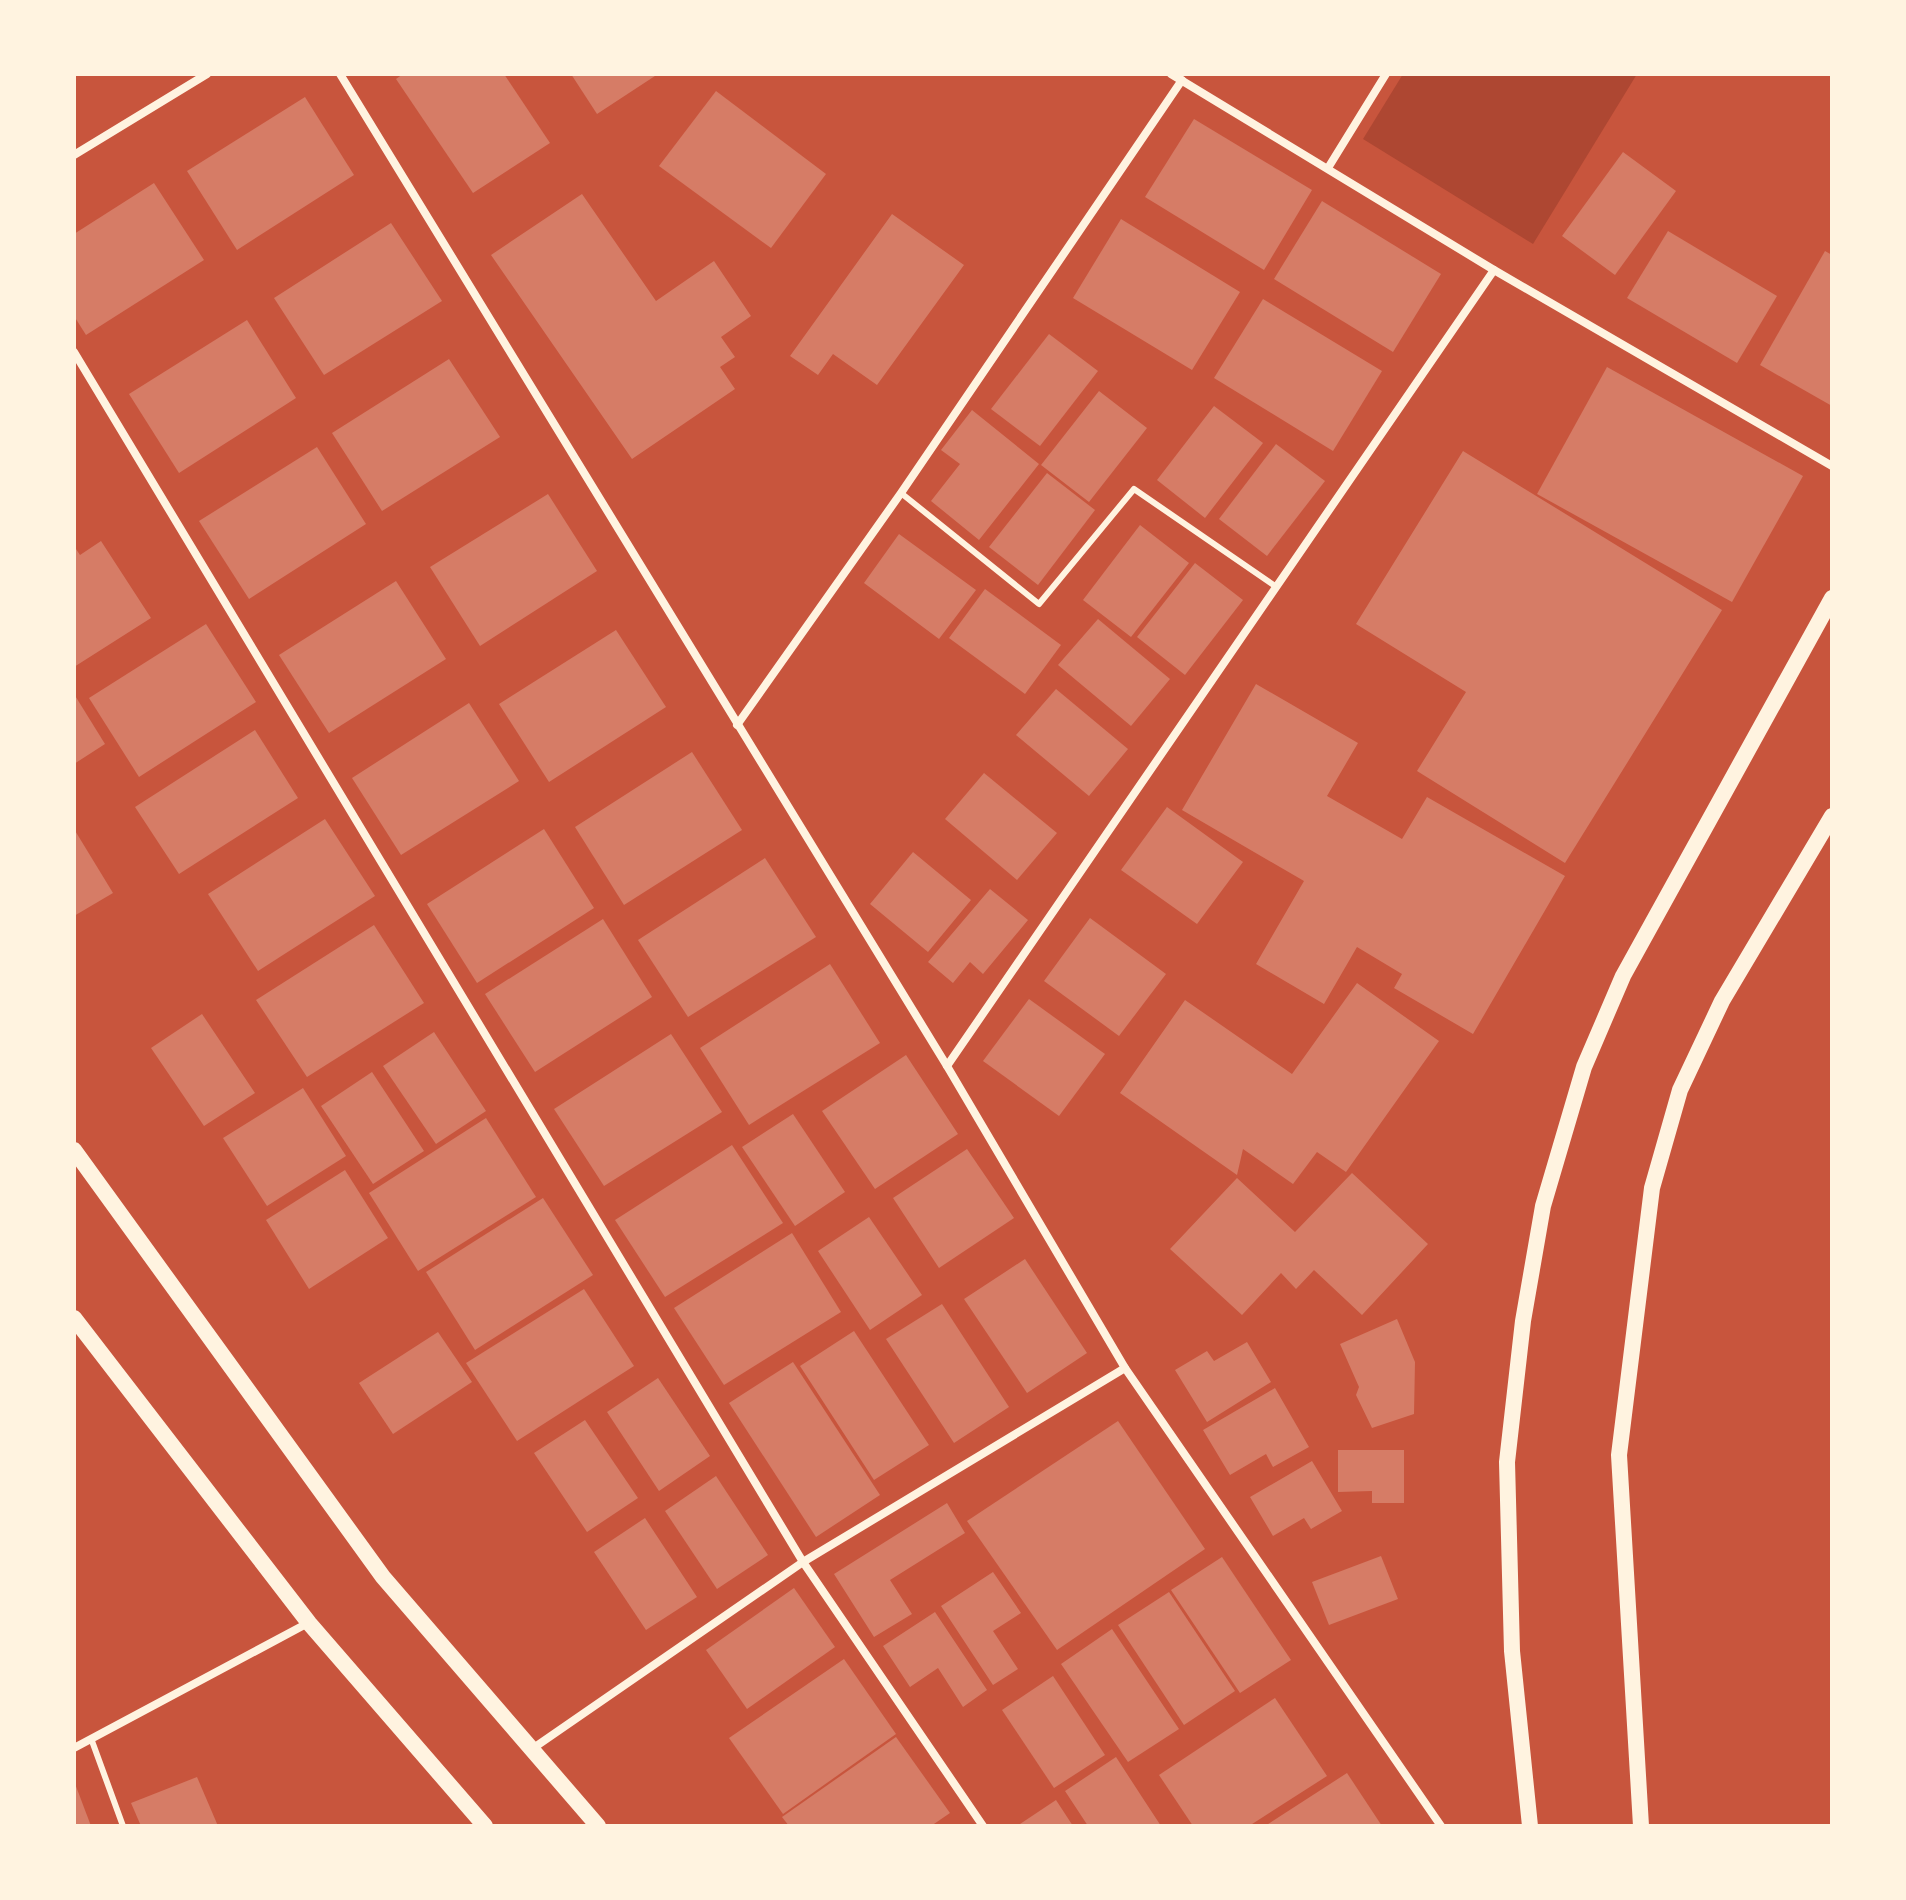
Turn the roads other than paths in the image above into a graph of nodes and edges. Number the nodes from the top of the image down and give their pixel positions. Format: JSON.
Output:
{"nodes":[{"id":1,"x":207,"y":74,"type":"edge"},
{"id":2,"x":340,"y":74,"type":"edge"},
{"id":3,"x":1171,"y":74,"type":"edge"},
{"id":4,"x":1386,"y":74,"type":"edge"},
{"id":5,"x":1182,"y":80,"type":"junction"},
{"id":6,"x":74,"y":155,"type":"edge"},
{"id":7,"x":1328,"y":168,"type":"junction"},
{"id":8,"x":1494,"y":270,"type":"junction"},
{"id":9,"x":74,"y":352,"type":"edge"},
{"id":10,"x":1832,"y":466,"type":"edge"},
{"id":11,"x":901,"y":493,"type":"junction"},
{"id":12,"x":1275,"y":586,"type":"junction"},
{"id":13,"x":1832,"y":598,"type":"edge"},
{"id":14,"x":737,"y":725,"type":"junction"},
{"id":15,"x":1832,"y":816,"type":"edge"},
{"id":16,"x":947,"y":1066,"type":"junction"},
{"id":17,"x":74,"y":1150,"type":"edge"},
{"id":18,"x":74,"y":1318,"type":"edge"},
{"id":19,"x":1125,"y":1368,"type":"junction"},
{"id":20,"x":803,"y":1562,"type":"junction"},
{"id":21,"x":309,"y":1623,"type":"junction"},
{"id":22,"x":92,"y":1741,"type":"junction"},
{"id":23,"x":74,"y":1748,"type":"edge"},
{"id":24,"x":531,"y":1750,"type":"junction"},
{"id":25,"x":123,"y":1826,"type":"edge"},
{"id":26,"x":485,"y":1826,"type":"edge"},
{"id":27,"x":598,"y":1826,"type":"edge"},
{"id":28,"x":983,"y":1826,"type":"edge"},
{"id":29,"x":1441,"y":1826,"type":"edge"},
{"id":30,"x":1530,"y":1826,"type":"edge"},
{"id":31,"x":1641,"y":1826,"type":"edge"}],
"edges":[{"from":1,"to":6,"type":"street"},
{"from":2,"to":14,"type":"street"},
{"from":3,"to":5,"type":"street"},
{"from":4,"to":7,"type":"street"},
{"from":5,"to":7,"type":"street"},
{"from":5,"to":11,"type":"street"},
{"from":7,"to":8,"type":"street"},
{"from":8,"to":10,"type":"street"},
{"from":8,"to":12,"type":"street"},
{"from":9,"to":20,"type":"street"},
{"from":11,"to":12,"type":"lane"},
{"from":11,"to":14,"type":"street"},
{"from":12,"to":16,"type":"street"},
{"from":13,"to":30,"type":"main road"},
{"from":14,"to":16,"type":"street"},
{"from":15,"to":31,"type":"main road"},
{"from":16,"to":19,"type":"street"},
{"from":17,"to":24,"type":"main road"},
{"from":18,"to":21,"type":"main road"},
{"from":19,"to":20,"type":"street"},
{"from":19,"to":29,"type":"street"},
{"from":20,"to":24,"type":"street"},
{"from":20,"to":28,"type":"street"},
{"from":21,"to":22,"type":"street"},
{"from":21,"to":26,"type":"main road"},
{"from":22,"to":23,"type":"street"},
{"from":22,"to":25,"type":"lane"},
{"from":24,"to":27,"type":"main road"}]}
